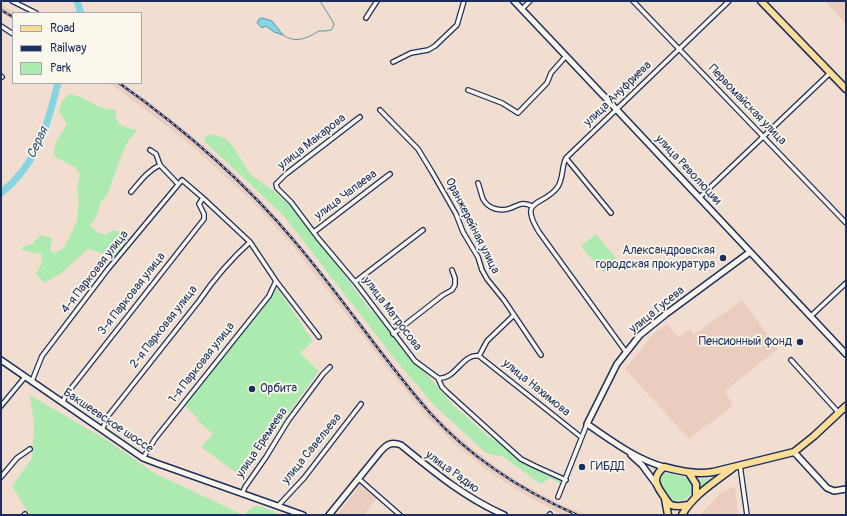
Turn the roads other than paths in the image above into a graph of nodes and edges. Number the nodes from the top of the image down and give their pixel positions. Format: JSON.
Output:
{"nodes":[{"id":1,"x":12,"y":1,"type":"edge"},
{"id":2,"x":377,"y":1,"type":"edge"},
{"id":3,"x":464,"y":1,"type":"edge"},
{"id":4,"x":514,"y":1,"type":"edge"},
{"id":5,"x":530,"y":1,"type":"edge"},
{"id":6,"x":633,"y":1,"type":"edge"},
{"id":7,"x":729,"y":1,"type":"edge"},
{"id":8,"x":760,"y":1,"type":"edge"},
{"id":9,"x":522,"y":9,"type":"junction"},
{"id":10,"x":34,"y":12,"type":"edge"},
{"id":11,"x":366,"y":18,"type":"dead end"},
{"id":12,"x":1,"y":26,"type":"edge"},
{"id":13,"x":12,"y":33,"type":"edge"},
{"id":14,"x":679,"y":49,"type":"junction"},
{"id":15,"x":566,"y":56,"type":"junction"},
{"id":16,"x":393,"y":62,"type":"dead end"},
{"id":17,"x":830,"y":73,"type":"junction"},
{"id":18,"x":846,"y":89,"type":"edge"},
{"id":19,"x":468,"y":90,"type":"dead end"},
{"id":20,"x":380,"y":110,"type":"dead end"},
{"id":21,"x":618,"y":110,"type":"junction"},
{"id":22,"x":360,"y":117,"type":"dead end"},
{"id":23,"x":763,"y":137,"type":"junction"},
{"id":24,"x":150,"y":150,"type":"dead end"},
{"id":25,"x":566,"y":158,"type":"junction"},
{"id":26,"x":160,"y":165,"type":"junction"},
{"id":27,"x":390,"y":174,"type":"dead end"},
{"id":28,"x":478,"y":183,"type":"dead end"},
{"id":29,"x":178,"y":184,"type":"junction"},
{"id":30,"x":276,"y":184,"type":"joint"},
{"id":31,"x":131,"y":192,"type":"dead end"},
{"id":32,"x":700,"y":197,"type":"junction"},
{"id":33,"x":203,"y":198,"type":"junction"},
{"id":34,"x":532,"y":206,"type":"junction"},
{"id":35,"x":610,"y":213,"type":"dead end"},
{"id":36,"x":846,"y":224,"type":"edge"},
{"id":37,"x":424,"y":230,"type":"dead end"},
{"id":38,"x":314,"y":232,"type":"junction"},
{"id":39,"x":250,"y":242,"type":"junction"},
{"id":40,"x":750,"y":252,"type":"junction"},
{"id":41,"x":452,"y":270,"type":"dead end"},
{"id":42,"x":276,"y":281,"type":"junction"},
{"id":43,"x":355,"y":282,"type":"junction"},
{"id":44,"x":846,"y":282,"type":"edge"},
{"id":45,"x":514,"y":315,"type":"junction"},
{"id":46,"x":811,"y":316,"type":"junction"},
{"id":47,"x":393,"y":334,"type":"junction"},
{"id":48,"x":319,"y":337,"type":"dead end"},
{"id":49,"x":626,"y":352,"type":"junction"},
{"id":50,"x":846,"y":354,"type":"edge"},
{"id":51,"x":541,"y":355,"type":"dead end"},
{"id":52,"x":479,"y":356,"type":"junction"},
{"id":53,"x":1,"y":360,"type":"edge"},
{"id":54,"x":791,"y":360,"type":"dead end"},
{"id":55,"x":330,"y":367,"type":"dead end"},
{"id":56,"x":26,"y":377,"type":"junction"},
{"id":57,"x":438,"y":378,"type":"junction"},
{"id":58,"x":32,"y":382,"type":"junction"},
{"id":59,"x":63,"y":402,"type":"junction"},
{"id":60,"x":361,"y":404,"type":"dead end"},
{"id":61,"x":1,"y":406,"type":"edge"},
{"id":62,"x":846,"y":406,"type":"edge"},
{"id":63,"x":839,"y":413,"type":"junction"},
{"id":64,"x":587,"y":424,"type":"junction"},
{"id":65,"x":102,"y":430,"type":"junction"},
{"id":66,"x":581,"y":436,"type":"junction"},
{"id":67,"x":30,"y":449,"type":"dead end"},
{"id":68,"x":624,"y":449,"type":"junction"},
{"id":69,"x":794,"y":452,"type":"junction"},
{"id":70,"x":143,"y":458,"type":"junction"},
{"id":71,"x":738,"y":465,"type":"junction"},
{"id":72,"x":664,"y":467,"type":"junction"},
{"id":73,"x":689,"y":473,"type":"junction"},
{"id":74,"x":1,"y":477,"type":"edge"},
{"id":75,"x":358,"y":479,"type":"junction"},
{"id":76,"x":566,"y":480,"type":"junction"},
{"id":77,"x":656,"y":484,"type":"junction"},
{"id":78,"x":846,"y":489,"type":"edge"},
{"id":79,"x":242,"y":494,"type":"junction"},
{"id":80,"x":558,"y":497,"type":"dead end"},
{"id":81,"x":696,"y":497,"type":"junction"},
{"id":82,"x":665,"y":499,"type":"junction"},
{"id":83,"x":688,"y":505,"type":"junction"},
{"id":84,"x":278,"y":506,"type":"junction"},
{"id":85,"x":303,"y":515,"type":"edge"},
{"id":86,"x":329,"y":515,"type":"edge"},
{"id":87,"x":400,"y":515,"type":"edge"},
{"id":88,"x":504,"y":515,"type":"edge"},
{"id":89,"x":668,"y":515,"type":"edge"},
{"id":90,"x":682,"y":515,"type":"edge"},
{"id":91,"x":747,"y":515,"type":"edge"}],
"edges":[{"from":1,"to":10,"type":"street"},
{"from":2,"to":11,"type":"street"},
{"from":3,"to":16,"type":"street"},
{"from":4,"to":9,"type":"main road","name":"улица Революции"},
{"from":5,"to":9,"type":"street"},
{"from":6,"to":14,"type":"street","name":"Первомайская улица"},
{"from":7,"to":14,"type":"street","name":"улица Ануфриева"},
{"from":8,"to":17,"type":"main road"},
{"from":9,"to":15,"type":"main road","name":"улица Революции"},
{"from":12,"to":13,"type":"street"},
{"from":14,"to":21,"type":"street","name":"улица Ануфриева"},
{"from":14,"to":23,"type":"street","name":"Первомайская улица"},
{"from":15,"to":19,"type":"street"},
{"from":15,"to":21,"type":"main road","name":"улица Революции"},
{"from":17,"to":18,"type":"main road"},
{"from":17,"to":23,"type":"street"},
{"from":20,"to":45,"type":"street","name":"Оранжерейная улица"},
{"from":21,"to":25,"type":"street","name":"улица Ануфриева"},
{"from":21,"to":32,"type":"main road","name":"улица Революции"},
{"from":22,"to":30,"type":"street","name":"улица Макарова"},
{"from":23,"to":32,"type":"street"},
{"from":23,"to":36,"type":"street","name":"Первомайская улица"},
{"from":24,"to":26,"type":"street"},
{"from":25,"to":34,"type":"street"},
{"from":25,"to":35,"type":"street"},
{"from":26,"to":29,"type":"street"},
{"from":26,"to":31,"type":"street"},
{"from":27,"to":38,"type":"street","name":"улица Чапаева"},
{"from":28,"to":34,"type":"street"},
{"from":29,"to":33,"type":"street","name":"4-я Парковая улица"},
{"from":29,"to":58,"type":"street","name":"4-я Парковая улица"},
{"from":30,"to":38,"type":"street","name":"улица Матросова"},
{"from":32,"to":40,"type":"main road","name":"улица Революции"},
{"from":33,"to":39,"type":"street"},
{"from":33,"to":59,"type":"street","name":"3-я Парковая улица"},
{"from":34,"to":49,"type":"street"},
{"from":37,"to":43,"type":"street"},
{"from":38,"to":43,"type":"street","name":"улица Матросова"},
{"from":39,"to":42,"type":"street"},
{"from":39,"to":65,"type":"street","name":"2-я Парковая улица"},
{"from":40,"to":46,"type":"main road","name":"улица Революции"},
{"from":40,"to":49,"type":"main road","name":"улица Гусева"},
{"from":41,"to":47,"type":"street"},
{"from":42,"to":48,"type":"street"},
{"from":42,"to":70,"type":"street","name":"1-я Парковая улица"},
{"from":43,"to":47,"type":"street","name":"улица Матросова"},
{"from":44,"to":46,"type":"street"},
{"from":45,"to":51,"type":"street","name":"Оранжерейная улица"},
{"from":45,"to":52,"type":"street"},
{"from":46,"to":50,"type":"main road","name":"улица Революции"},
{"from":47,"to":57,"type":"street","name":"улица Матросова"},
{"from":49,"to":64,"type":"main road","name":"улица Гусева"},
{"from":52,"to":57,"type":"street"},
{"from":52,"to":66,"type":"street","name":"улица Нахимова"},
{"from":53,"to":56,"type":"main road","name":"Бакшеевское шоссе"},
{"from":54,"to":63,"type":"street"},
{"from":55,"to":79,"type":"street","name":"улица Еремеева"},
{"from":56,"to":58,"type":"main road","name":"Бакшеевское шоссе"},
{"from":56,"to":61,"type":"street"},
{"from":57,"to":76,"type":"street","name":"улица Матросова"},
{"from":58,"to":59,"type":"main road","name":"Бакшеевское шоссе"},
{"from":59,"to":65,"type":"main road","name":"Бакшеевское шоссе"},
{"from":60,"to":84,"type":"street","name":"улица Савельева"},
{"from":62,"to":63,"type":"main road"},
{"from":63,"to":69,"type":"main road"},
{"from":64,"to":66,"type":"street"},
{"from":64,"to":68,"type":"main road"},
{"from":65,"to":70,"type":"main road","name":"Бакшеевское шоссе"},
{"from":66,"to":76,"type":"street"},
{"from":67,"to":74,"type":"street"},
{"from":68,"to":72,"type":"main road"},
{"from":68,"to":77,"type":"main road"},
{"from":69,"to":71,"type":"main road"},
{"from":69,"to":78,"type":"main road"},
{"from":70,"to":79,"type":"main road","name":"Бакшеевское шоссе"},
{"from":71,"to":73,"type":"main road"},
{"from":71,"to":81,"type":"main road"},
{"from":71,"to":91,"type":"street"},
{"from":72,"to":73,"type":"main road"},
{"from":72,"to":77,"type":"main road"},
{"from":73,"to":81,"type":"main road"},
{"from":75,"to":86,"type":"main road"},
{"from":75,"to":87,"type":"street"},
{"from":75,"to":88,"type":"main road","name":"улица Радио"},
{"from":76,"to":80,"type":"street"},
{"from":77,"to":82,"type":"main road"},
{"from":79,"to":84,"type":"main road","name":"Бакшеевское шоссе"},
{"from":81,"to":83,"type":"main road"},
{"from":82,"to":83,"type":"main road"},
{"from":82,"to":89,"type":"main road"},
{"from":83,"to":90,"type":"main road"},
{"from":84,"to":85,"type":"main road","name":"Бакшеевское шоссе"}]}
